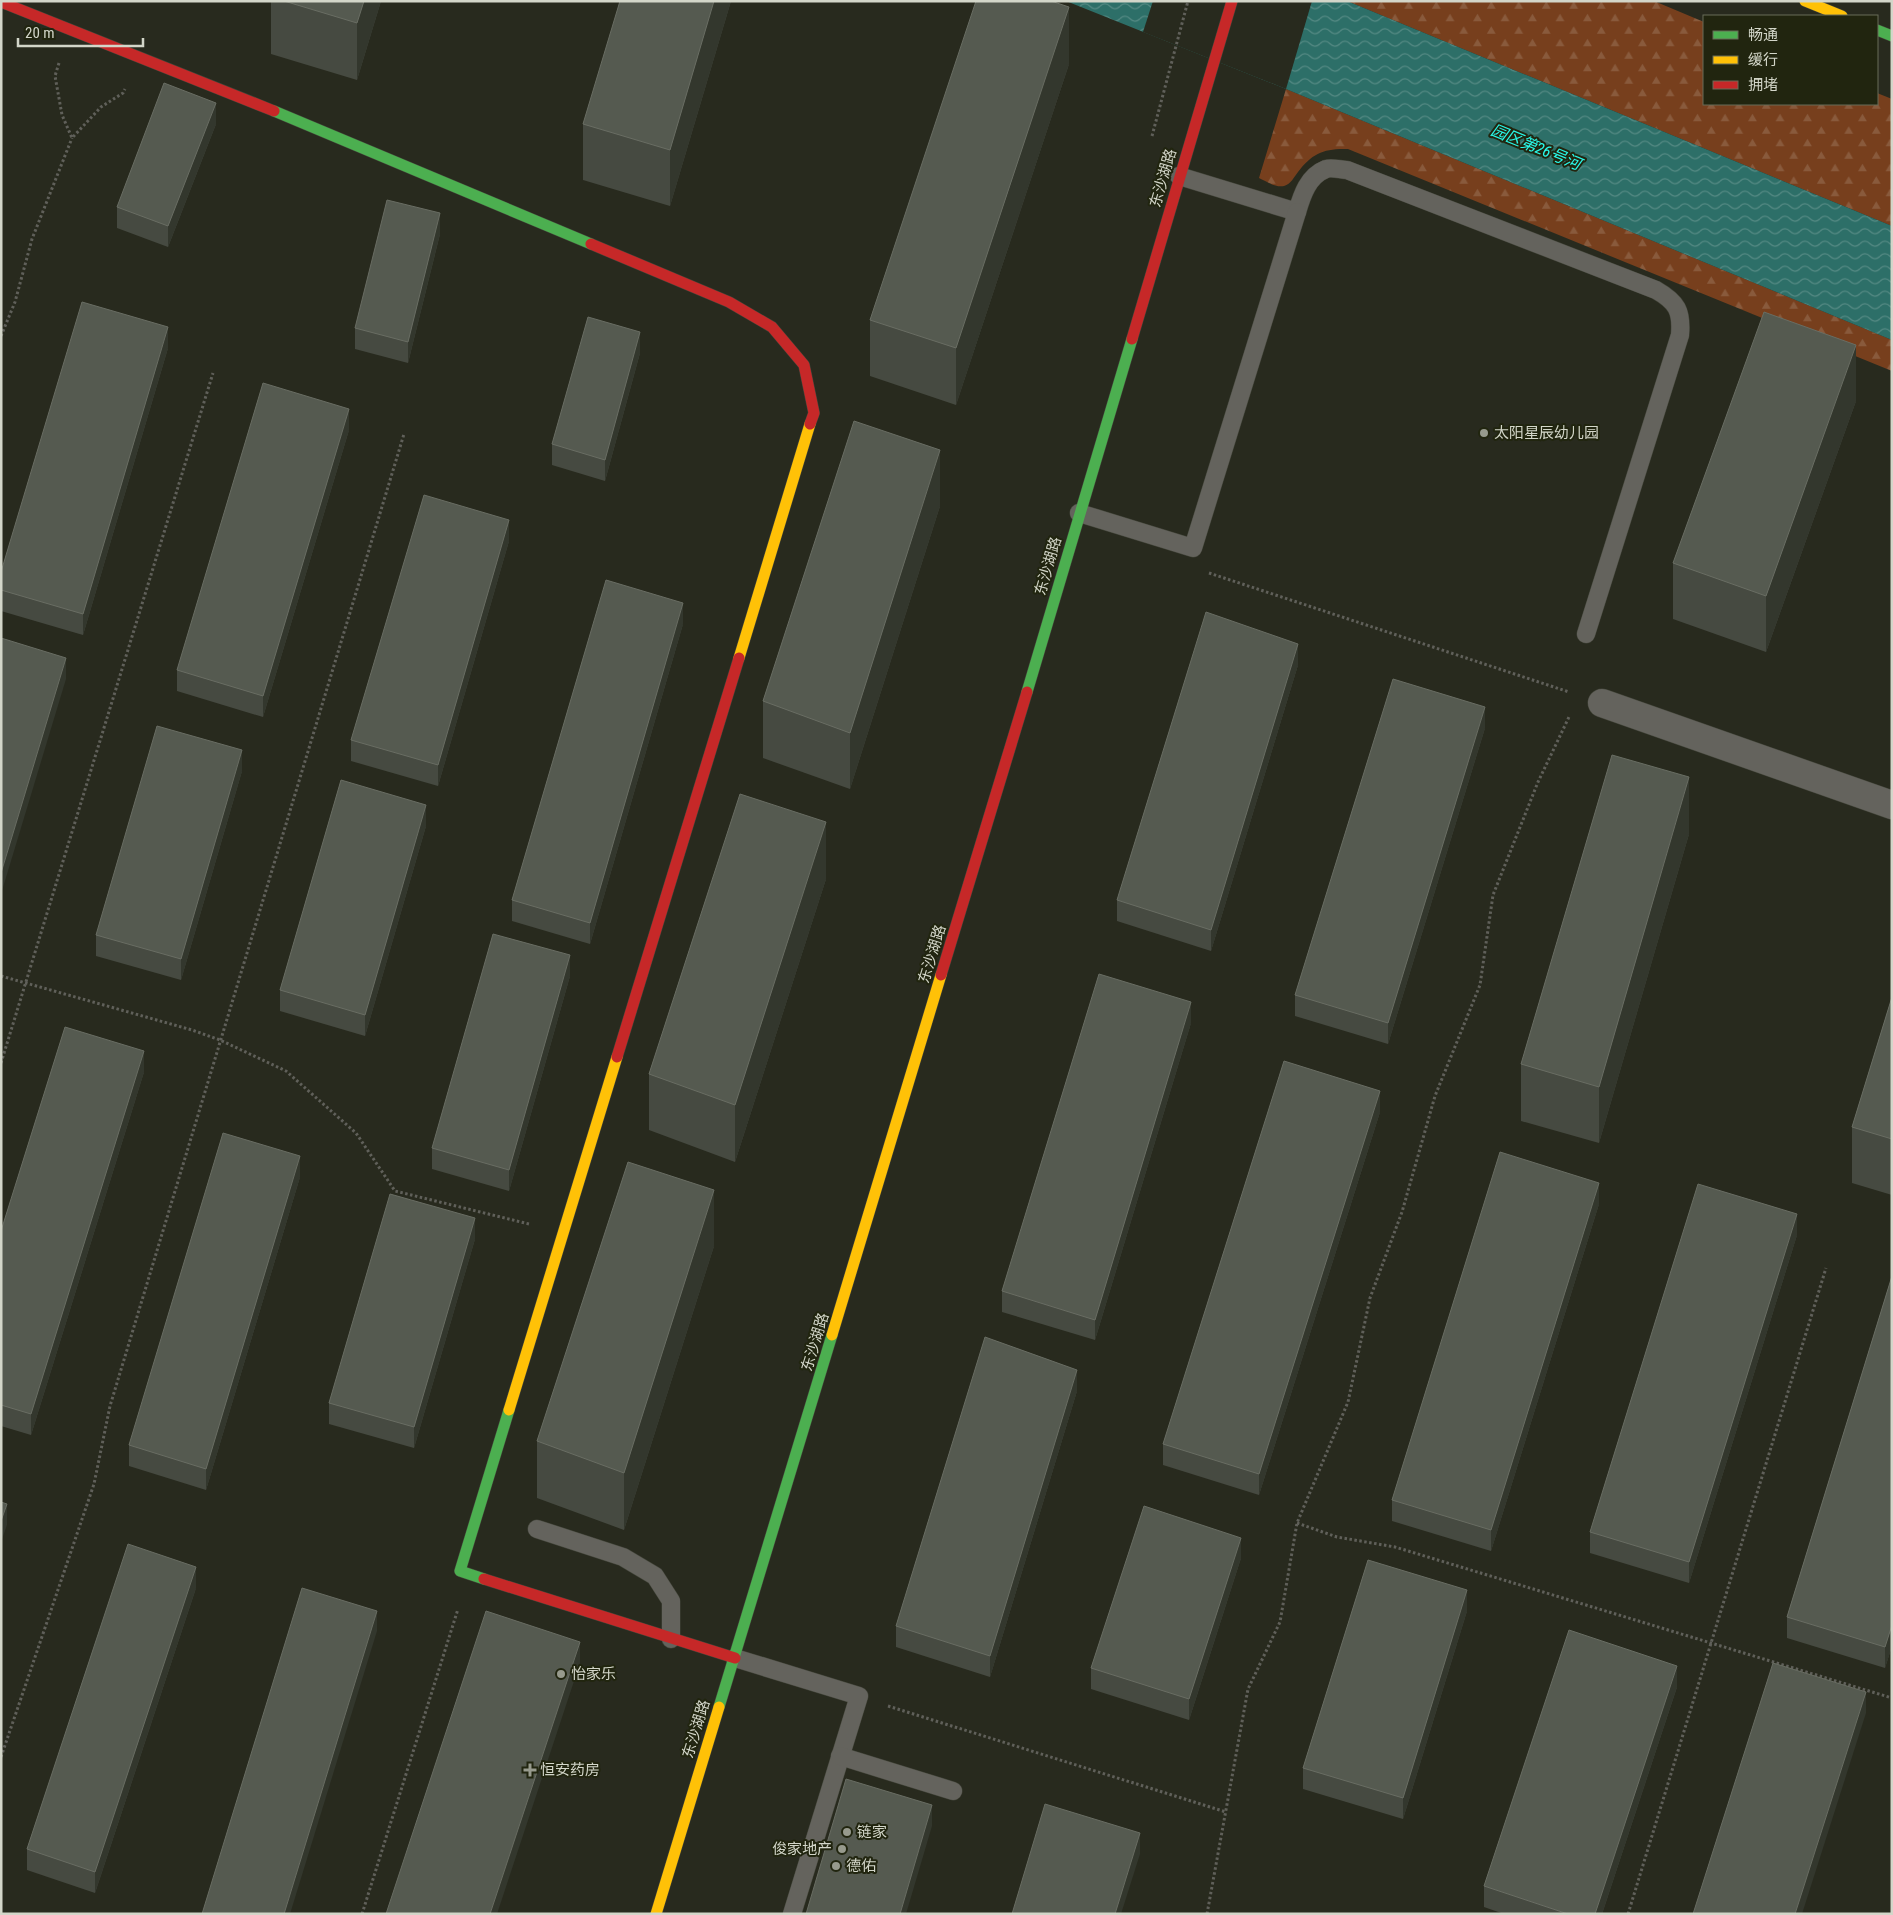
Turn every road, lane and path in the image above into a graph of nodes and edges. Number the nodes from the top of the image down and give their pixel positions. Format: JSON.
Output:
{"nodes":[{"id":1,"x":1188,"y":1,"type":"edge"},
{"id":2,"x":1232,"y":1,"type":"edge"},
{"id":3,"x":1805,"y":1,"type":"edge"},
{"id":4,"x":1,"y":2,"type":"edge"},
{"id":5,"x":1840,"y":15,"type":"edge"},
{"id":6,"x":70,"y":29,"type":"junction"},
{"id":7,"x":1878,"y":30,"type":"edge"},
{"id":8,"x":1892,"y":36,"type":"edge"},
{"id":9,"x":1175,"y":45,"type":"dead end"},
{"id":10,"x":138,"y":56,"type":"junction"},
{"id":11,"x":72,"y":138,"type":"junction"},
{"id":12,"x":1179,"y":176,"type":"junction"},
{"id":13,"x":1297,"y":212,"type":"junction"},
{"id":14,"x":1,"y":336,"type":"edge"},
{"id":15,"x":213,"y":373,"type":"dead end"},
{"id":16,"x":404,"y":434,"type":"dead end"},
{"id":17,"x":1079,"y":513,"type":"junction"},
{"id":18,"x":1208,"y":573,"type":"dead end"},
{"id":19,"x":1586,"y":634,"type":"dead end"},
{"id":20,"x":1590,"y":700,"type":"junction"},
{"id":21,"x":1892,"y":805,"type":"edge"},
{"id":22,"x":1,"y":976,"type":"edge"},
{"id":23,"x":26,"y":983,"type":"junction"},
{"id":24,"x":220,"y":1040,"type":"junction"},
{"id":25,"x":1,"y":1062,"type":"edge"},
{"id":26,"x":563,"y":1233,"type":"junction"},
{"id":27,"x":1826,"y":1268,"type":"dead end"},
{"id":28,"x":1297,"y":1523,"type":"junction"},
{"id":29,"x":537,"y":1529,"type":"dead end"},
{"id":30,"x":460,"y":1571,"type":"junction"},
{"id":31,"x":671,"y":1639,"type":"junction"},
{"id":32,"x":1711,"y":1642,"type":"junction"},
{"id":33,"x":735,"y":1658,"type":"junction"},
{"id":34,"x":859,"y":1696,"type":"junction"},
{"id":35,"x":1892,"y":1698,"type":"edge"},
{"id":36,"x":840,"y":1756,"type":"junction"},
{"id":37,"x":1,"y":1757,"type":"edge"},
{"id":38,"x":953,"y":1791,"type":"dead end"},
{"id":39,"x":1226,"y":1812,"type":"junction"},
{"id":40,"x":362,"y":1914,"type":"edge"},
{"id":41,"x":656,"y":1914,"type":"edge"},
{"id":42,"x":792,"y":1914,"type":"edge"},
{"id":43,"x":1207,"y":1914,"type":"edge"},
{"id":44,"x":1628,"y":1914,"type":"edge"}],
"edges":[{"from":1,"to":9,"type":"path"},
{"from":2,"to":12,"type":"street","name":"东沙湖路"},
{"from":3,"to":5,"type":"street"},
{"from":4,"to":6,"type":"street"},
{"from":6,"to":10,"type":"street"},
{"from":6,"to":11,"type":"path"},
{"from":7,"to":8,"type":"street"},
{"from":10,"to":11,"type":"path"},
{"from":10,"to":26,"type":"street"},
{"from":11,"to":14,"type":"path"},
{"from":12,"to":13,"type":"lane"},
{"from":12,"to":17,"type":"street","name":"东沙湖路"},
{"from":13,"to":17,"type":"lane"},
{"from":13,"to":19,"type":"lane"},
{"from":15,"to":23,"type":"path"},
{"from":16,"to":24,"type":"path"},
{"from":17,"to":33,"type":"street","name":"东沙湖路"},
{"from":18,"to":20,"type":"path"},
{"from":20,"to":21,"type":"street"},
{"from":20,"to":28,"type":"path"},
{"from":22,"to":23,"type":"path"},
{"from":23,"to":24,"type":"path"},
{"from":23,"to":25,"type":"path"},
{"from":24,"to":26,"type":"path"},
{"from":24,"to":37,"type":"path"},
{"from":26,"to":30,"type":"street"},
{"from":27,"to":32,"type":"path"},
{"from":28,"to":32,"type":"path"},
{"from":28,"to":39,"type":"path"},
{"from":29,"to":31,"type":"lane"},
{"from":30,"to":31,"type":"street"},
{"from":30,"to":40,"type":"path"},
{"from":31,"to":33,"type":"street"},
{"from":32,"to":35,"type":"path"},
{"from":32,"to":44,"type":"path"},
{"from":33,"to":34,"type":"lane"},
{"from":33,"to":41,"type":"street","name":"东沙湖路"},
{"from":34,"to":36,"type":"lane"},
{"from":34,"to":39,"type":"path"},
{"from":36,"to":38,"type":"lane"},
{"from":36,"to":42,"type":"lane"},
{"from":39,"to":43,"type":"path"}]}
